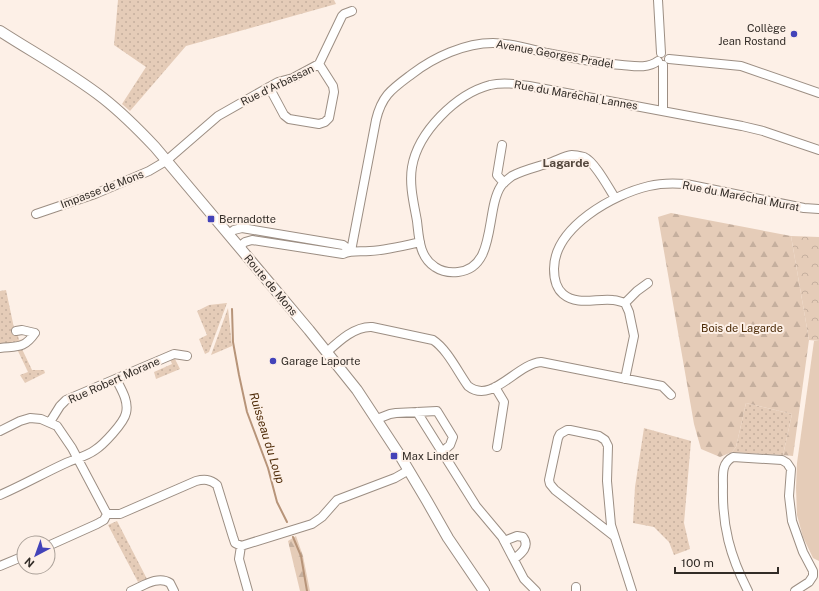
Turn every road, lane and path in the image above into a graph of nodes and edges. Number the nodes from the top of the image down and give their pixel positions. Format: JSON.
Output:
{"nodes":[{"id":1,"x":658,"y":0,"type":"edge"},
{"id":2,"x":352,"y":11,"type":"dead end"},
{"id":3,"x":0,"y":30,"type":"edge"},
{"id":4,"x":663,"y":60,"type":"junction"},
{"id":5,"x":320,"y":64,"type":"junction"},
{"id":6,"x":269,"y":87,"type":"junction"},
{"id":7,"x":819,"y":93,"type":"edge"},
{"id":8,"x":663,"y":110,"type":"junction"},
{"id":9,"x":502,"y":145,"type":"dead end"},
{"id":10,"x":819,"y":150,"type":"edge"},
{"id":11,"x":166,"y":161,"type":"junction"},
{"id":12,"x":504,"y":182,"type":"junction"},
{"id":13,"x":615,"y":198,"type":"junction"},
{"id":14,"x":819,"y":209,"type":"edge"},
{"id":15,"x":36,"y":214,"type":"dead end"},
{"id":16,"x":228,"y":234,"type":"junction"},
{"id":17,"x":420,"y":242,"type":"junction"},
{"id":18,"x":239,"y":247,"type":"junction"},
{"id":19,"x":351,"y":251,"type":"junction"},
{"id":20,"x":648,"y":283,"type":"dead end"},
{"id":21,"x":625,"y":303,"type":"junction"},
{"id":22,"x":16,"y":331,"type":"dead end"},
{"id":23,"x":0,"y":348,"type":"edge"},
{"id":24,"x":327,"y":352,"type":"junction"},
{"id":25,"x":187,"y":356,"type":"dead end"},
{"id":26,"x":116,"y":379,"type":"junction"},
{"id":27,"x":625,"y":379,"type":"junction"},
{"id":28,"x":495,"y":387,"type":"junction"},
{"id":29,"x":671,"y":395,"type":"dead end"},
{"id":30,"x":417,"y":412,"type":"junction"},
{"id":31,"x":377,"y":420,"type":"junction"},
{"id":32,"x":50,"y":422,"type":"junction"},
{"id":33,"x":0,"y":431,"type":"edge"},
{"id":34,"x":497,"y":447,"type":"dead end"},
{"id":35,"x":442,"y":452,"type":"junction"},
{"id":36,"x":77,"y":458,"type":"junction"},
{"id":37,"x":409,"y":470,"type":"junction"},
{"id":38,"x":0,"y":495,"type":"edge"},
{"id":39,"x":106,"y":514,"type":"junction"},
{"id":40,"x":614,"y":536,"type":"junction"},
{"id":41,"x":504,"y":541,"type":"junction"},
{"id":42,"x":56,"y":542,"type":"edge"},
{"id":43,"x":241,"y":546,"type":"junction"},
{"id":44,"x":16,"y":559,"type":"edge"},
{"id":45,"x":514,"y":559,"type":"junction"},
{"id":46,"x":0,"y":566,"type":"edge"},
{"id":47,"x":482,"y":590,"type":"edge"},
{"id":48,"x":131,"y":591,"type":"edge"},
{"id":49,"x":174,"y":591,"type":"edge"},
{"id":50,"x":248,"y":591,"type":"edge"},
{"id":51,"x":536,"y":591,"type":"edge"},
{"id":52,"x":632,"y":591,"type":"edge"},
{"id":53,"x":748,"y":591,"type":"edge"},
{"id":54,"x":795,"y":591,"type":"edge"}],
"edges":[{"from":1,"to":4,"type":"street"},
{"from":2,"to":5,"type":"street","name":"Rue d'Arbassan"},
{"from":3,"to":11,"type":"main road","name":"Route de Mons"},
{"from":4,"to":7,"type":"street","name":"Avenue Georges Pradel"},
{"from":4,"to":8,"type":"street"},
{"from":4,"to":19,"type":"street","name":"Avenue Georges Pradel"},
{"from":5,"to":6,"type":"street","name":"Rue d'Arbassan"},
{"from":5,"to":6,"type":"street"},
{"from":6,"to":11,"type":"street","name":"Rue d'Arbassan"},
{"from":8,"to":10,"type":"street","name":"Rue du Maréchal Lannes"},
{"from":8,"to":17,"type":"street","name":"Rue du Maréchal Lannes"},
{"from":9,"to":12,"type":"street"},
{"from":11,"to":15,"type":"street","name":"Impasse de Mons"},
{"from":11,"to":16,"type":"main road","name":"Route de Mons"},
{"from":12,"to":13,"type":"street"},
{"from":12,"to":17,"type":"street","name":"Rue du Maréchal Lannes"},
{"from":13,"to":14,"type":"street","name":"Rue du Maréchal Murat"},
{"from":13,"to":21,"type":"street","name":"Rue du Maréchal Murat"},
{"from":16,"to":18,"type":"main road","name":"Route de Mons"},
{"from":16,"to":19,"type":"street"},
{"from":17,"to":19,"type":"street"},
{"from":18,"to":19,"type":"street"},
{"from":18,"to":24,"type":"main road","name":"Route de Mons"},
{"from":20,"to":21,"type":"street"},
{"from":21,"to":27,"type":"street"},
{"from":22,"to":23,"type":"street"},
{"from":24,"to":28,"type":"street"},
{"from":24,"to":31,"type":"main road","name":"Route de Mons"},
{"from":25,"to":26,"type":"street","name":"Rue Robert Morane"},
{"from":26,"to":32,"type":"street","name":"Rue Robert Morane"},
{"from":26,"to":36,"type":"street"},
{"from":27,"to":28,"type":"street"},
{"from":27,"to":29,"type":"street"},
{"from":28,"to":34,"type":"street"},
{"from":30,"to":31,"type":"street"},
{"from":30,"to":35,"type":"street"},
{"from":30,"to":35,"type":"street"},
{"from":31,"to":37,"type":"main road","name":"Route de Mons"},
{"from":32,"to":33,"type":"street"},
{"from":32,"to":36,"type":"street"},
{"from":35,"to":41,"type":"street"},
{"from":36,"to":38,"type":"street"},
{"from":36,"to":39,"type":"street"},
{"from":37,"to":43,"type":"street"},
{"from":37,"to":47,"type":"main road","name":"Route de Mons"},
{"from":39,"to":42,"type":"street"},
{"from":39,"to":43,"type":"street"},
{"from":40,"to":40,"type":"street"},
{"from":40,"to":52,"type":"street"},
{"from":41,"to":45,"type":"street"},
{"from":41,"to":45,"type":"street"},
{"from":43,"to":50,"type":"street"},
{"from":44,"to":46,"type":"street"},
{"from":45,"to":51,"type":"street"},
{"from":48,"to":49,"type":"street"},
{"from":53,"to":54,"type":"street"}]}
